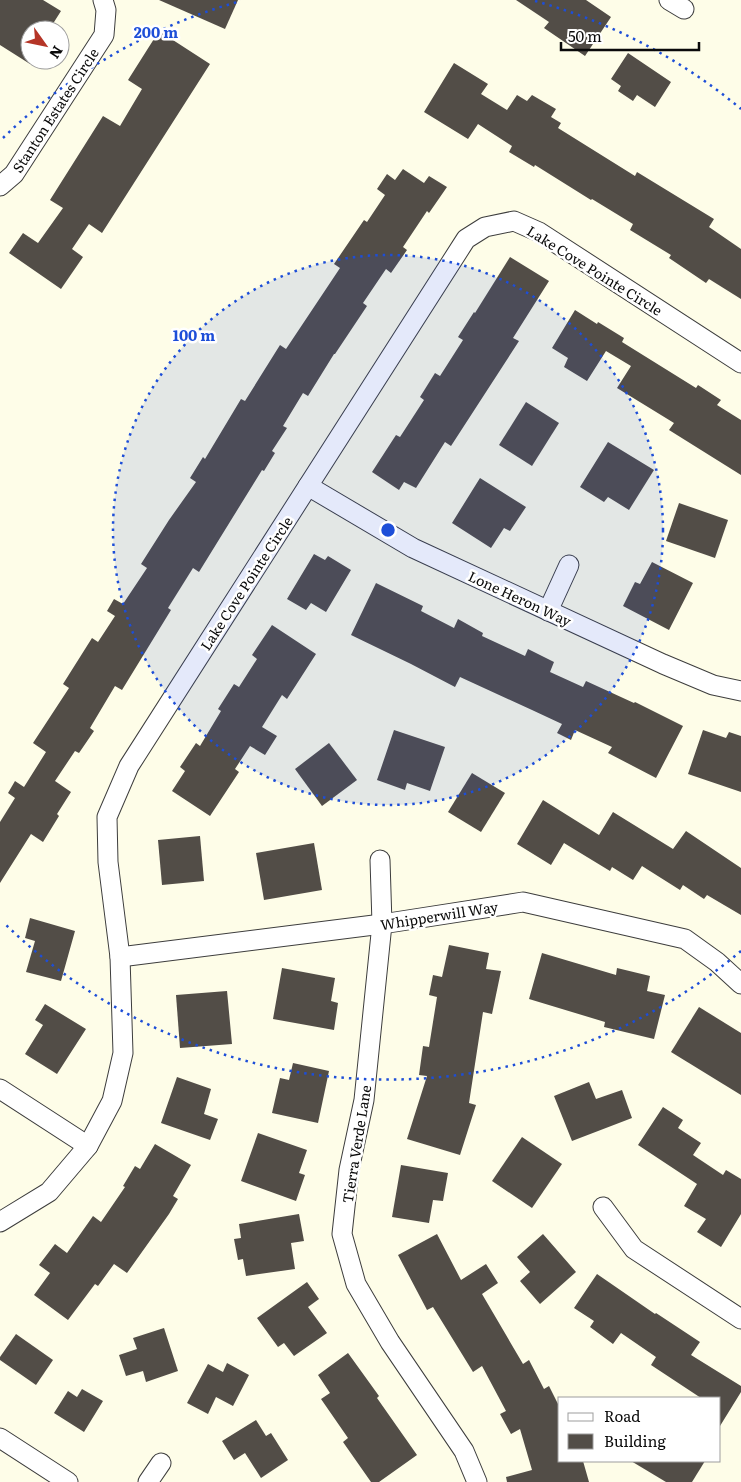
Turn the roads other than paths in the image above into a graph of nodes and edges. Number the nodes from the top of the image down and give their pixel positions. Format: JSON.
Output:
{"nodes":[{"id":1,"x":103,"y":0,"type":"edge"},
{"id":2,"x":0,"y":186,"type":"edge"},
{"id":3,"x":741,"y":363,"type":"edge"},
{"id":4,"x":308,"y":486,"type":"junction"},
{"id":5,"x":569,"y":565,"type":"dead end"},
{"id":6,"x":548,"y":611,"type":"junction"},
{"id":7,"x":741,"y":691,"type":"edge"},
{"id":8,"x":380,"y":860,"type":"dead end"},
{"id":9,"x":382,"y":924,"type":"junction"},
{"id":10,"x":120,"y":958,"type":"junction"},
{"id":11,"x":741,"y":984,"type":"edge"},
{"id":12,"x":0,"y":1089,"type":"edge"},
{"id":13,"x":88,"y":1146,"type":"junction"},
{"id":14,"x":603,"y":1207,"type":"dead end"},
{"id":15,"x":0,"y":1222,"type":"edge"},
{"id":16,"x":741,"y":1319,"type":"edge"},
{"id":17,"x":0,"y":1438,"type":"edge"},
{"id":18,"x":161,"y":1463,"type":"dead end"},
{"id":19,"x":68,"y":1482,"type":"edge"},
{"id":20,"x":148,"y":1482,"type":"edge"},
{"id":21,"x":477,"y":1482,"type":"edge"}],
"edges":[{"from":1,"to":2,"type":"street","name":"Stanton Estates Circle"},
{"from":3,"to":4,"type":"street","name":"Lake Cove Pointe Circle"},
{"from":4,"to":6,"type":"street","name":"Lone Heron Way"},
{"from":4,"to":10,"type":"street","name":"Lake Cove Pointe Circle"},
{"from":5,"to":6,"type":"street"},
{"from":6,"to":7,"type":"street","name":"Lone Heron Way"},
{"from":8,"to":9,"type":"street","name":"Tierra Verde Lane"},
{"from":9,"to":10,"type":"street","name":"Whipperwill Way"},
{"from":9,"to":11,"type":"street","name":"Whipperwill Way"},
{"from":9,"to":21,"type":"street","name":"Tierra Verde Lane"},
{"from":10,"to":13,"type":"street","name":"Lake Cove Pointe Circle"},
{"from":12,"to":13,"type":"street"},
{"from":13,"to":15,"type":"street","name":"Lake Cove Pointe Circle"},
{"from":14,"to":16,"type":"street"},
{"from":17,"to":19,"type":"street"},
{"from":18,"to":20,"type":"street"}]}
